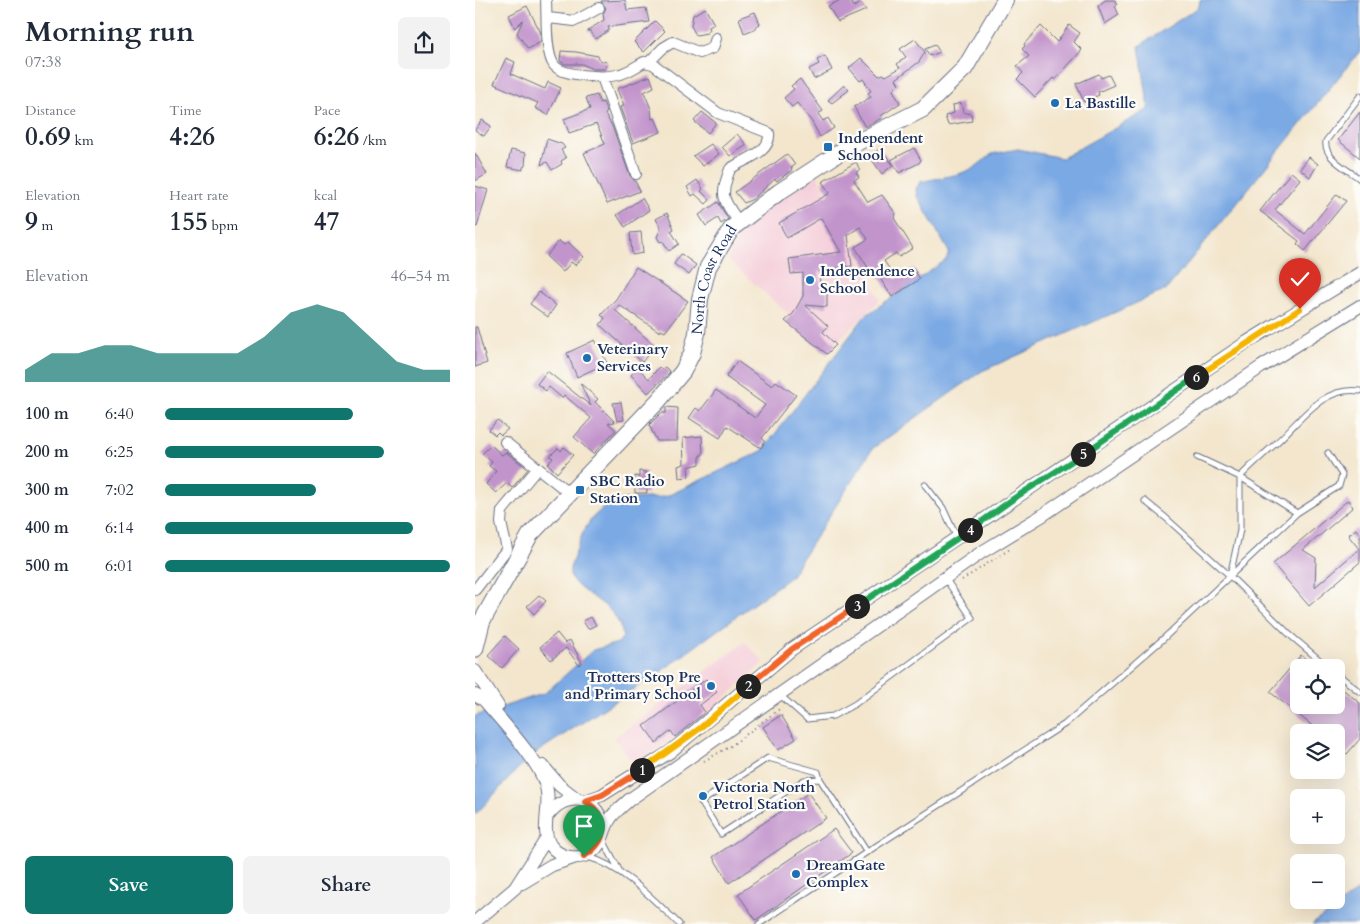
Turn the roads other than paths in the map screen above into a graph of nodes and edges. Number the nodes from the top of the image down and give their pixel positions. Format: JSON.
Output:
{"nodes":[{"id":1,"x":546,"y":0,"type":"edge"},
{"id":2,"x":1005,"y":0,"type":"edge"},
{"id":3,"x":599,"y":8,"type":"dead end"},
{"id":4,"x":547,"y":18,"type":"junction"},
{"id":5,"x":716,"y":38,"type":"dead end"},
{"id":6,"x":648,"y":63,"type":"junction"},
{"id":7,"x":602,"y":77,"type":"junction"},
{"id":8,"x":1360,"y":96,"type":"edge"},
{"id":9,"x":636,"y":174,"type":"dead end"},
{"id":10,"x":1360,"y":179,"type":"edge"},
{"id":11,"x":739,"y":222,"type":"junction"},
{"id":12,"x":1358,"y":273,"type":"edge"},
{"id":13,"x":1360,"y":306,"type":"edge"},
{"id":14,"x":1360,"y":391,"type":"edge"},
{"id":15,"x":505,"y":442,"type":"dead end"},
{"id":16,"x":1328,"y":453,"type":"dead end"},
{"id":17,"x":1197,"y":457,"type":"dead end"},
{"id":18,"x":537,"y":468,"type":"junction"},
{"id":19,"x":1240,"y":477,"type":"junction"},
{"id":20,"x":925,"y":485,"type":"dead end"},
{"id":21,"x":568,"y":492,"type":"junction"},
{"id":22,"x":1145,"y":501,"type":"dead end"},
{"id":23,"x":1297,"y":512,"type":"junction"},
{"id":24,"x":958,"y":539,"type":"junction"},
{"id":25,"x":1230,"y":576,"type":"junction"},
{"id":26,"x":948,"y":583,"type":"junction"},
{"id":27,"x":475,"y":590,"type":"edge"},
{"id":28,"x":479,"y":624,"type":"edge"},
{"id":29,"x":475,"y":649,"type":"edge"},
{"id":30,"x":1318,"y":659,"type":"edge"},
{"id":31,"x":475,"y":671,"type":"edge"},
{"id":32,"x":1345,"y":680,"type":"edge"},
{"id":33,"x":1360,"y":692,"type":"edge"},
{"id":34,"x":483,"y":697,"type":"edge"},
{"id":35,"x":784,"y":699,"type":"junction"},
{"id":36,"x":536,"y":761,"type":"junction"},
{"id":37,"x":820,"y":779,"type":"junction"},
{"id":38,"x":581,"y":800,"type":"junction"},
{"id":39,"x":548,"y":815,"type":"junction"},
{"id":40,"x":603,"y":835,"type":"junction"},
{"id":41,"x":547,"y":838,"type":"junction"},
{"id":42,"x":867,"y":852,"type":"junction"},
{"id":43,"x":580,"y":857,"type":"junction"},
{"id":44,"x":622,"y":875,"type":"junction"},
{"id":45,"x":515,"y":888,"type":"junction"},
{"id":46,"x":475,"y":922,"type":"edge"},
{"id":47,"x":679,"y":924,"type":"edge"},
{"id":48,"x":759,"y":924,"type":"edge"}],
"edges":[{"from":1,"to":4,"type":"street"},
{"from":2,"to":11,"type":"main road","name":"North Coast Road"},
{"from":3,"to":4,"type":"street"},
{"from":4,"to":7,"type":"street"},
{"from":5,"to":6,"type":"street"},
{"from":6,"to":7,"type":"street"},
{"from":6,"to":11,"type":"street"},
{"from":7,"to":9,"type":"street"},
{"from":8,"to":10,"type":"lane"},
{"from":11,"to":21,"type":"main road","name":"North Coast Road"},
{"from":12,"to":24,"type":"street"},
{"from":13,"to":26,"type":"street"},
{"from":14,"to":19,"type":"lane"},
{"from":15,"to":18,"type":"street"},
{"from":16,"to":23,"type":"lane"},
{"from":17,"to":19,"type":"lane"},
{"from":18,"to":21,"type":"street"},
{"from":18,"to":27,"type":"street"},
{"from":19,"to":23,"type":"lane"},
{"from":19,"to":25,"type":"lane"},
{"from":20,"to":24,"type":"lane"},
{"from":21,"to":28,"type":"main road","name":"North Coast Road"},
{"from":22,"to":25,"type":"lane"},
{"from":23,"to":25,"type":"lane"},
{"from":24,"to":38,"type":"street"},
{"from":25,"to":30,"type":"lane"},
{"from":25,"to":42,"type":"lane"},
{"from":26,"to":35,"type":"street"},
{"from":26,"to":35,"type":"lane"},
{"from":28,"to":29,"type":"main road","name":"North Coast Road"},
{"from":31,"to":34,"type":"street"},
{"from":32,"to":33,"type":"lane"},
{"from":34,"to":36,"type":"street"},
{"from":35,"to":40,"type":"street"},
{"from":36,"to":38,"type":"street"},
{"from":36,"to":39,"type":"street"},
{"from":37,"to":37,"type":"lane"},
{"from":37,"to":42,"type":"lane"},
{"from":38,"to":39,"type":"street"},
{"from":38,"to":40,"type":"street"},
{"from":39,"to":41,"type":"street"},
{"from":40,"to":43,"type":"street"},
{"from":40,"to":44,"type":"lane"},
{"from":41,"to":43,"type":"street"},
{"from":41,"to":45,"type":"street"},
{"from":42,"to":48,"type":"lane"},
{"from":43,"to":44,"type":"lane"},
{"from":43,"to":45,"type":"street"},
{"from":44,"to":47,"type":"lane"},
{"from":45,"to":46,"type":"street"}]}
